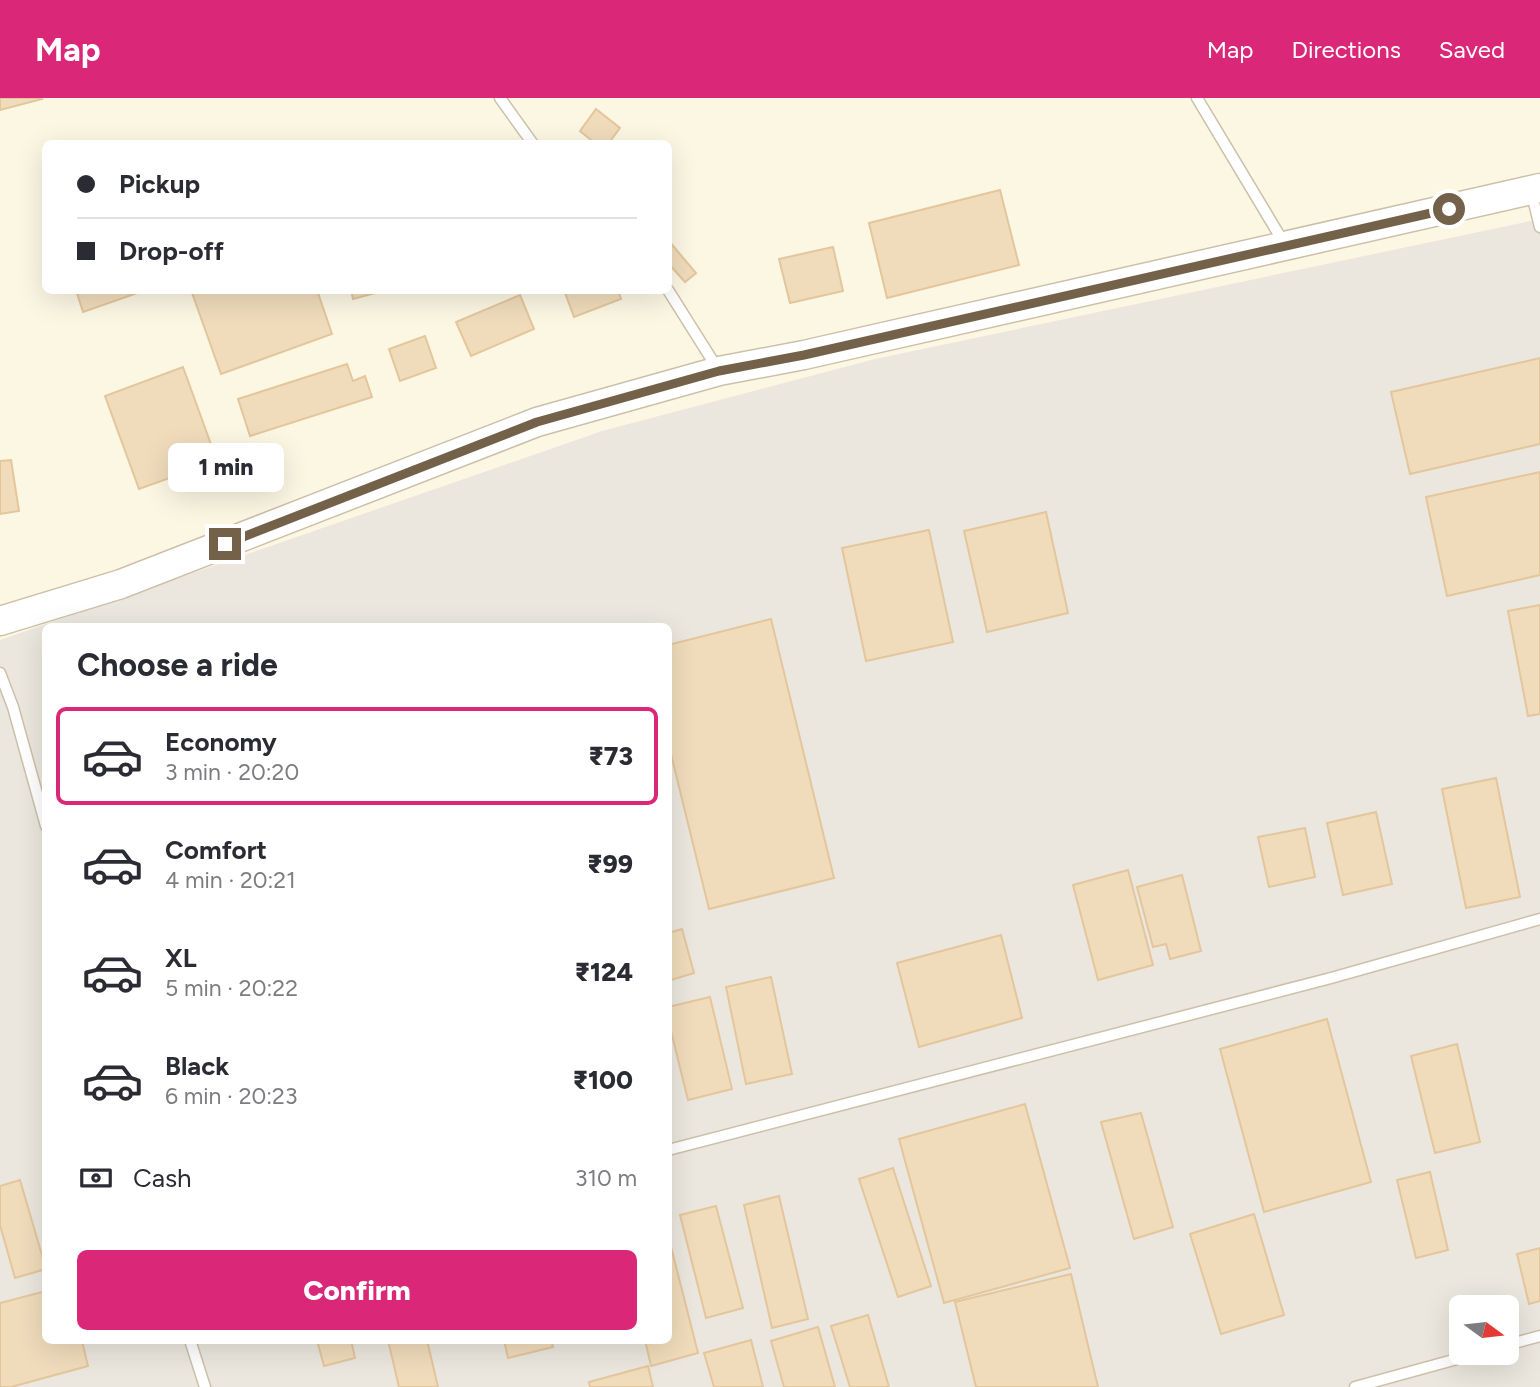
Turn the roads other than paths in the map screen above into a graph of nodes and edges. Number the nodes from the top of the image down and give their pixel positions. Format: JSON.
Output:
{"nodes":[{"id":1,"x":500,"y":98,"type":"edge"},
{"id":2,"x":1197,"y":98,"type":"edge"},
{"id":3,"x":530,"y":140,"type":"edge"},
{"id":4,"x":1535,"y":190,"type":"edge"},
{"id":5,"x":1540,"y":227,"type":"edge"},
{"id":6,"x":1286,"y":246,"type":"junction"},
{"id":7,"x":671,"y":294,"type":"edge"},
{"id":8,"x":719,"y":371,"type":"junction"},
{"id":9,"x":0,"y":621,"type":"edge"},
{"id":10,"x":0,"y":673,"type":"edge"},
{"id":11,"x":42,"y":811,"type":"edge"},
{"id":12,"x":1540,"y":919,"type":"edge"},
{"id":13,"x":672,"y":1149,"type":"edge"},
{"id":14,"x":1540,"y":1336,"type":"edge"},
{"id":15,"x":1519,"y":1342,"type":"edge"},
{"id":16,"x":191,"y":1344,"type":"edge"},
{"id":17,"x":1449,"y":1361,"type":"edge"},
{"id":18,"x":205,"y":1387,"type":"edge"},
{"id":19,"x":1355,"y":1387,"type":"edge"}],
"edges":[{"from":1,"to":3,"type":"lane"},
{"from":2,"to":6,"type":"lane"},
{"from":4,"to":5,"type":"lane"},
{"from":4,"to":6,"type":"street"},
{"from":6,"to":8,"type":"street"},
{"from":7,"to":8,"type":"lane"},
{"from":8,"to":9,"type":"street"},
{"from":10,"to":11,"type":"lane"},
{"from":12,"to":13,"type":"lane"},
{"from":14,"to":15,"type":"lane"},
{"from":16,"to":18,"type":"lane"},
{"from":17,"to":19,"type":"lane"}]}
